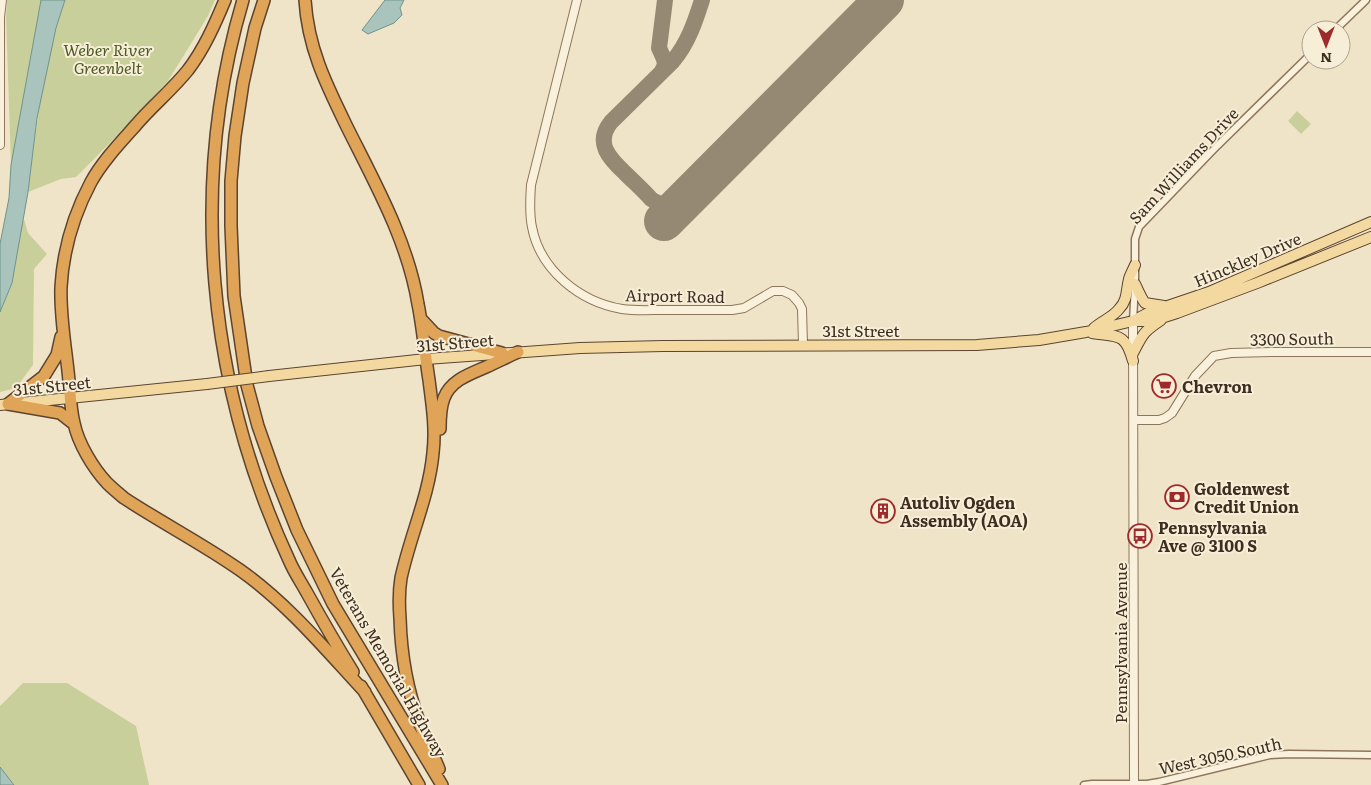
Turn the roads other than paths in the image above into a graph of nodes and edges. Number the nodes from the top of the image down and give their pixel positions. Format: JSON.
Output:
{"nodes":[{"id":1,"x":2,"y":0,"type":"edge"},
{"id":2,"x":225,"y":0,"type":"edge"},
{"id":3,"x":243,"y":0,"type":"edge"},
{"id":4,"x":264,"y":0,"type":"edge"},
{"id":5,"x":305,"y":0,"type":"edge"},
{"id":6,"x":577,"y":0,"type":"edge"},
{"id":7,"x":1366,"y":0,"type":"edge"},
{"id":8,"x":1345,"y":20,"type":"edge"},
{"id":9,"x":1301,"y":64,"type":"edge"},
{"id":10,"x":0,"y":144,"type":"edge"},
{"id":11,"x":1371,"y":222,"type":"edge"},
{"id":12,"x":1371,"y":237,"type":"edge"},
{"id":13,"x":1135,"y":265,"type":"junction"},
{"id":14,"x":1135,"y":284,"type":"junction"},
{"id":15,"x":1168,"y":306,"type":"junction"},
{"id":16,"x":1164,"y":318,"type":"junction"},
{"id":17,"x":421,"y":319,"type":"junction"},
{"id":18,"x":1133,"y":320,"type":"junction"},
{"id":19,"x":63,"y":328,"type":"junction"},
{"id":20,"x":1089,"y":331,"type":"junction"},
{"id":21,"x":803,"y":345,"type":"junction"},
{"id":22,"x":915,"y":345,"type":"joint"},
{"id":23,"x":518,"y":352,"type":"junction"},
{"id":24,"x":1371,"y":352,"type":"edge"},
{"id":25,"x":502,"y":353,"type":"junction"},
{"id":26,"x":1133,"y":357,"type":"junction"},
{"id":27,"x":426,"y":359,"type":"junction"},
{"id":28,"x":71,"y":398,"type":"junction"},
{"id":29,"x":4,"y":405,"type":"edge"},
{"id":30,"x":1134,"y":420,"type":"junction"},
{"id":31,"x":74,"y":424,"type":"junction"},
{"id":32,"x":429,"y":479,"type":"junction"},
{"id":33,"x":365,"y":692,"type":"junction"},
{"id":34,"x":1371,"y":755,"type":"edge"},
{"id":35,"x":1134,"y":784,"type":"edge"},
{"id":36,"x":419,"y":785,"type":"edge"},
{"id":37,"x":442,"y":785,"type":"edge"},
{"id":38,"x":447,"y":785,"type":"edge"},
{"id":39,"x":1084,"y":785,"type":"edge"}],
"edges":[{"from":1,"to":10,"type":"street"},
{"from":2,"to":19,"type":"highway"},
{"from":3,"to":33,"type":"highway"},
{"from":4,"to":37,"type":"highway","name":"Veterans Memorial Highway"},
{"from":5,"to":17,"type":"highway"},
{"from":6,"to":21,"type":"street","name":"Airport Road"},
{"from":7,"to":8,"type":"street"},
{"from":9,"to":13,"type":"street","name":"Sam Williams Drive"},
{"from":11,"to":15,"type":"main road","name":"Hinckley Drive"},
{"from":12,"to":16,"type":"main road","name":"Hinckley Drive"},
{"from":13,"to":14,"type":"street","name":"Sam Williams Drive"},
{"from":13,"to":20,"type":"main road"},
{"from":14,"to":15,"type":"main road"},
{"from":14,"to":18,"type":"street","name":"Sam Williams Drive"},
{"from":15,"to":18,"type":"main road","name":"Hinckley Drive"},
{"from":16,"to":18,"type":"main road","name":"Hinckley Drive"},
{"from":16,"to":26,"type":"main road"},
{"from":17,"to":25,"type":"highway"},
{"from":17,"to":27,"type":"highway"},
{"from":18,"to":20,"type":"main road","name":"Hinckley Drive"},
{"from":18,"to":26,"type":"street","name":"Pennsylvania Avenue"},
{"from":19,"to":28,"type":"highway"},
{"from":19,"to":29,"type":"highway"},
{"from":20,"to":22,"type":"main road","name":"Hinckley Drive"},
{"from":20,"to":26,"type":"main road"},
{"from":21,"to":22,"type":"main road","name":"31st Street"},
{"from":21,"to":23,"type":"main road","name":"31st Street"},
{"from":23,"to":25,"type":"main road","name":"31st Street"},
{"from":23,"to":32,"type":"highway"},
{"from":24,"to":30,"type":"street","name":"3300 South"},
{"from":25,"to":27,"type":"main road","name":"31st Street"},
{"from":26,"to":30,"type":"street","name":"Pennsylvania Avenue"},
{"from":27,"to":28,"type":"main road","name":"31st Street","bridge":true},
{"from":27,"to":32,"type":"highway"},
{"from":28,"to":29,"type":"main road","name":"31st Street"},
{"from":28,"to":31,"type":"highway"},
{"from":29,"to":31,"type":"highway"},
{"from":30,"to":35,"type":"street","name":"Pennsylvania Avenue"},
{"from":31,"to":33,"type":"highway"},
{"from":32,"to":38,"type":"highway"},
{"from":33,"to":36,"type":"highway"},
{"from":34,"to":35,"type":"street","name":"West 3050 South"},
{"from":35,"to":39,"type":"street","name":"West 3050 South"}]}
